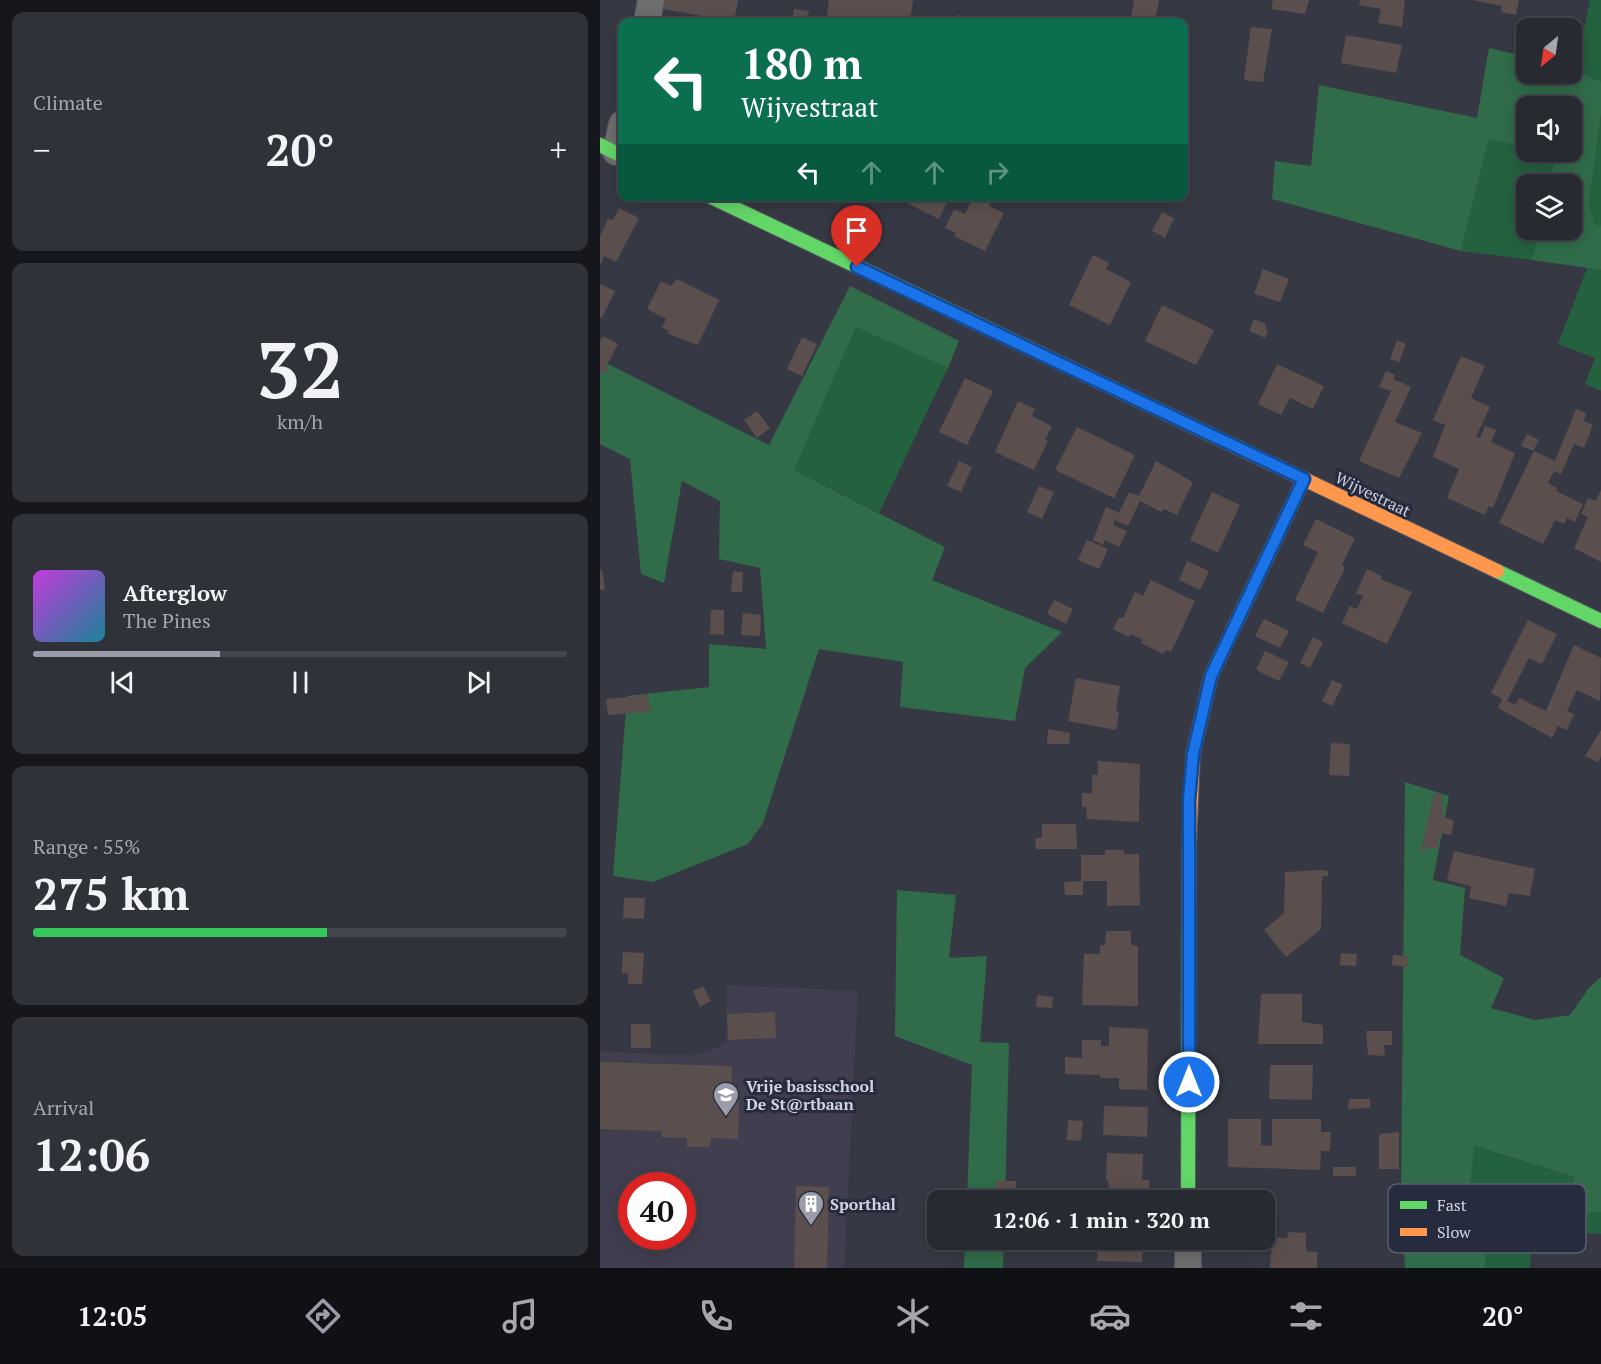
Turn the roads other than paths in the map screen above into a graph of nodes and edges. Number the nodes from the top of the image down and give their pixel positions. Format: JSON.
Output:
{"nodes":[{"id":1,"x":651,"y":0,"type":"edge"},
{"id":2,"x":648,"y":18,"type":"edge"},
{"id":3,"x":618,"y":136,"type":"edge"},
{"id":4,"x":613,"y":151,"type":"edge"},
{"id":5,"x":720,"y":201,"type":"edge"},
{"id":6,"x":1304,"y":479,"type":"junction"},
{"id":7,"x":1601,"y":621,"type":"edge"},
{"id":8,"x":1188,"y":1190,"type":"edge"},
{"id":9,"x":1188,"y":1250,"type":"edge"},
{"id":10,"x":1188,"y":1268,"type":"edge"}],
"edges":[{"from":1,"to":2,"type":"street"},
{"from":3,"to":4,"type":"street"},
{"from":5,"to":6,"type":"street","name":"Wijvestraat"},
{"from":6,"to":7,"type":"street","name":"Wijvestraat"},
{"from":6,"to":8,"type":"street"},
{"from":9,"to":10,"type":"street"}]}
